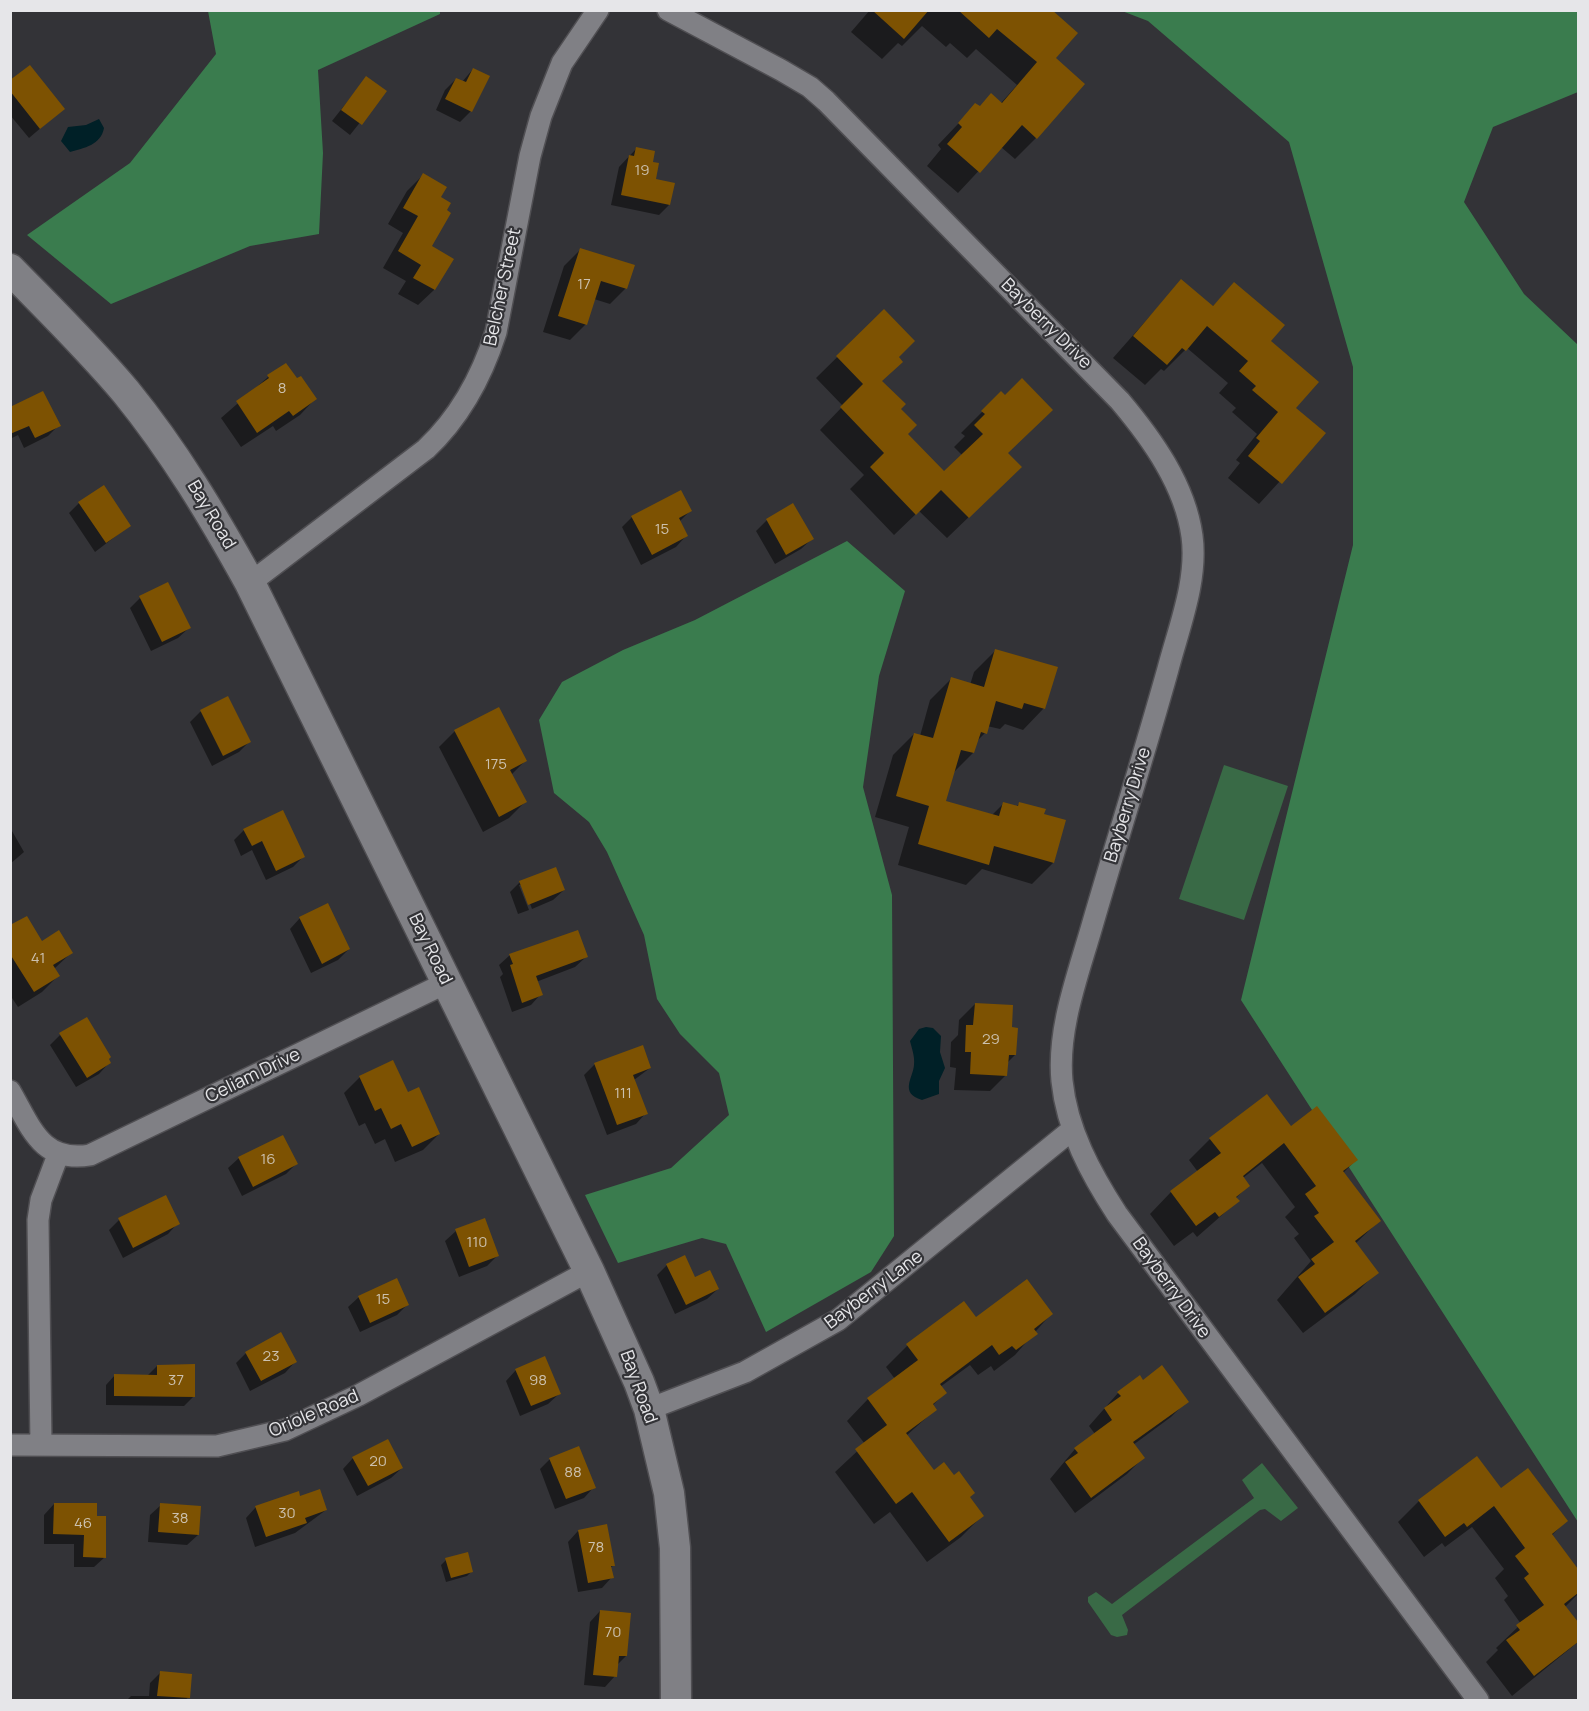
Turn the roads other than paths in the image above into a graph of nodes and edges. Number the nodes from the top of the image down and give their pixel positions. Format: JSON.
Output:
{"nodes":[{"id":1,"x":598,"y":10,"type":"edge"},
{"id":2,"x":668,"y":10,"type":"edge"},
{"id":3,"x":15,"y":281,"type":"edge"},
{"id":4,"x":250,"y":583,"type":"junction"},
{"id":5,"x":446,"y":983,"type":"junction"},
{"id":6,"x":10,"y":1091,"type":"edge"},
{"id":7,"x":1074,"y":1129,"type":"junction"},
{"id":8,"x":58,"y":1155,"type":"junction"},
{"id":9,"x":589,"y":1271,"type":"junction"},
{"id":10,"x":649,"y":1409,"type":"junction"},
{"id":11,"x":10,"y":1445,"type":"edge"},
{"id":12,"x":41,"y":1445,"type":"junction"},
{"id":13,"x":676,"y":1701,"type":"edge"},
{"id":14,"x":1478,"y":1701,"type":"edge"}],
"edges":[{"from":1,"to":4,"type":"street","name":"Belcher Street"},
{"from":2,"to":7,"type":"street","name":"Bayberry Drive"},
{"from":3,"to":4,"type":"main road","name":"Bay Road"},
{"from":4,"to":5,"type":"main road","name":"Bay Road"},
{"from":5,"to":8,"type":"street","name":"Celiam Drive"},
{"from":5,"to":9,"type":"main road","name":"Bay Road"},
{"from":6,"to":8,"type":"street"},
{"from":7,"to":10,"type":"street","name":"Bayberry Lane"},
{"from":7,"to":14,"type":"street","name":"Bayberry Drive"},
{"from":8,"to":12,"type":"street"},
{"from":9,"to":10,"type":"main road","name":"Bay Road"},
{"from":9,"to":12,"type":"street","name":"Oriole Road"},
{"from":10,"to":13,"type":"main road","name":"Bay Road"},
{"from":11,"to":12,"type":"street","name":"Oriole Road"}]}
